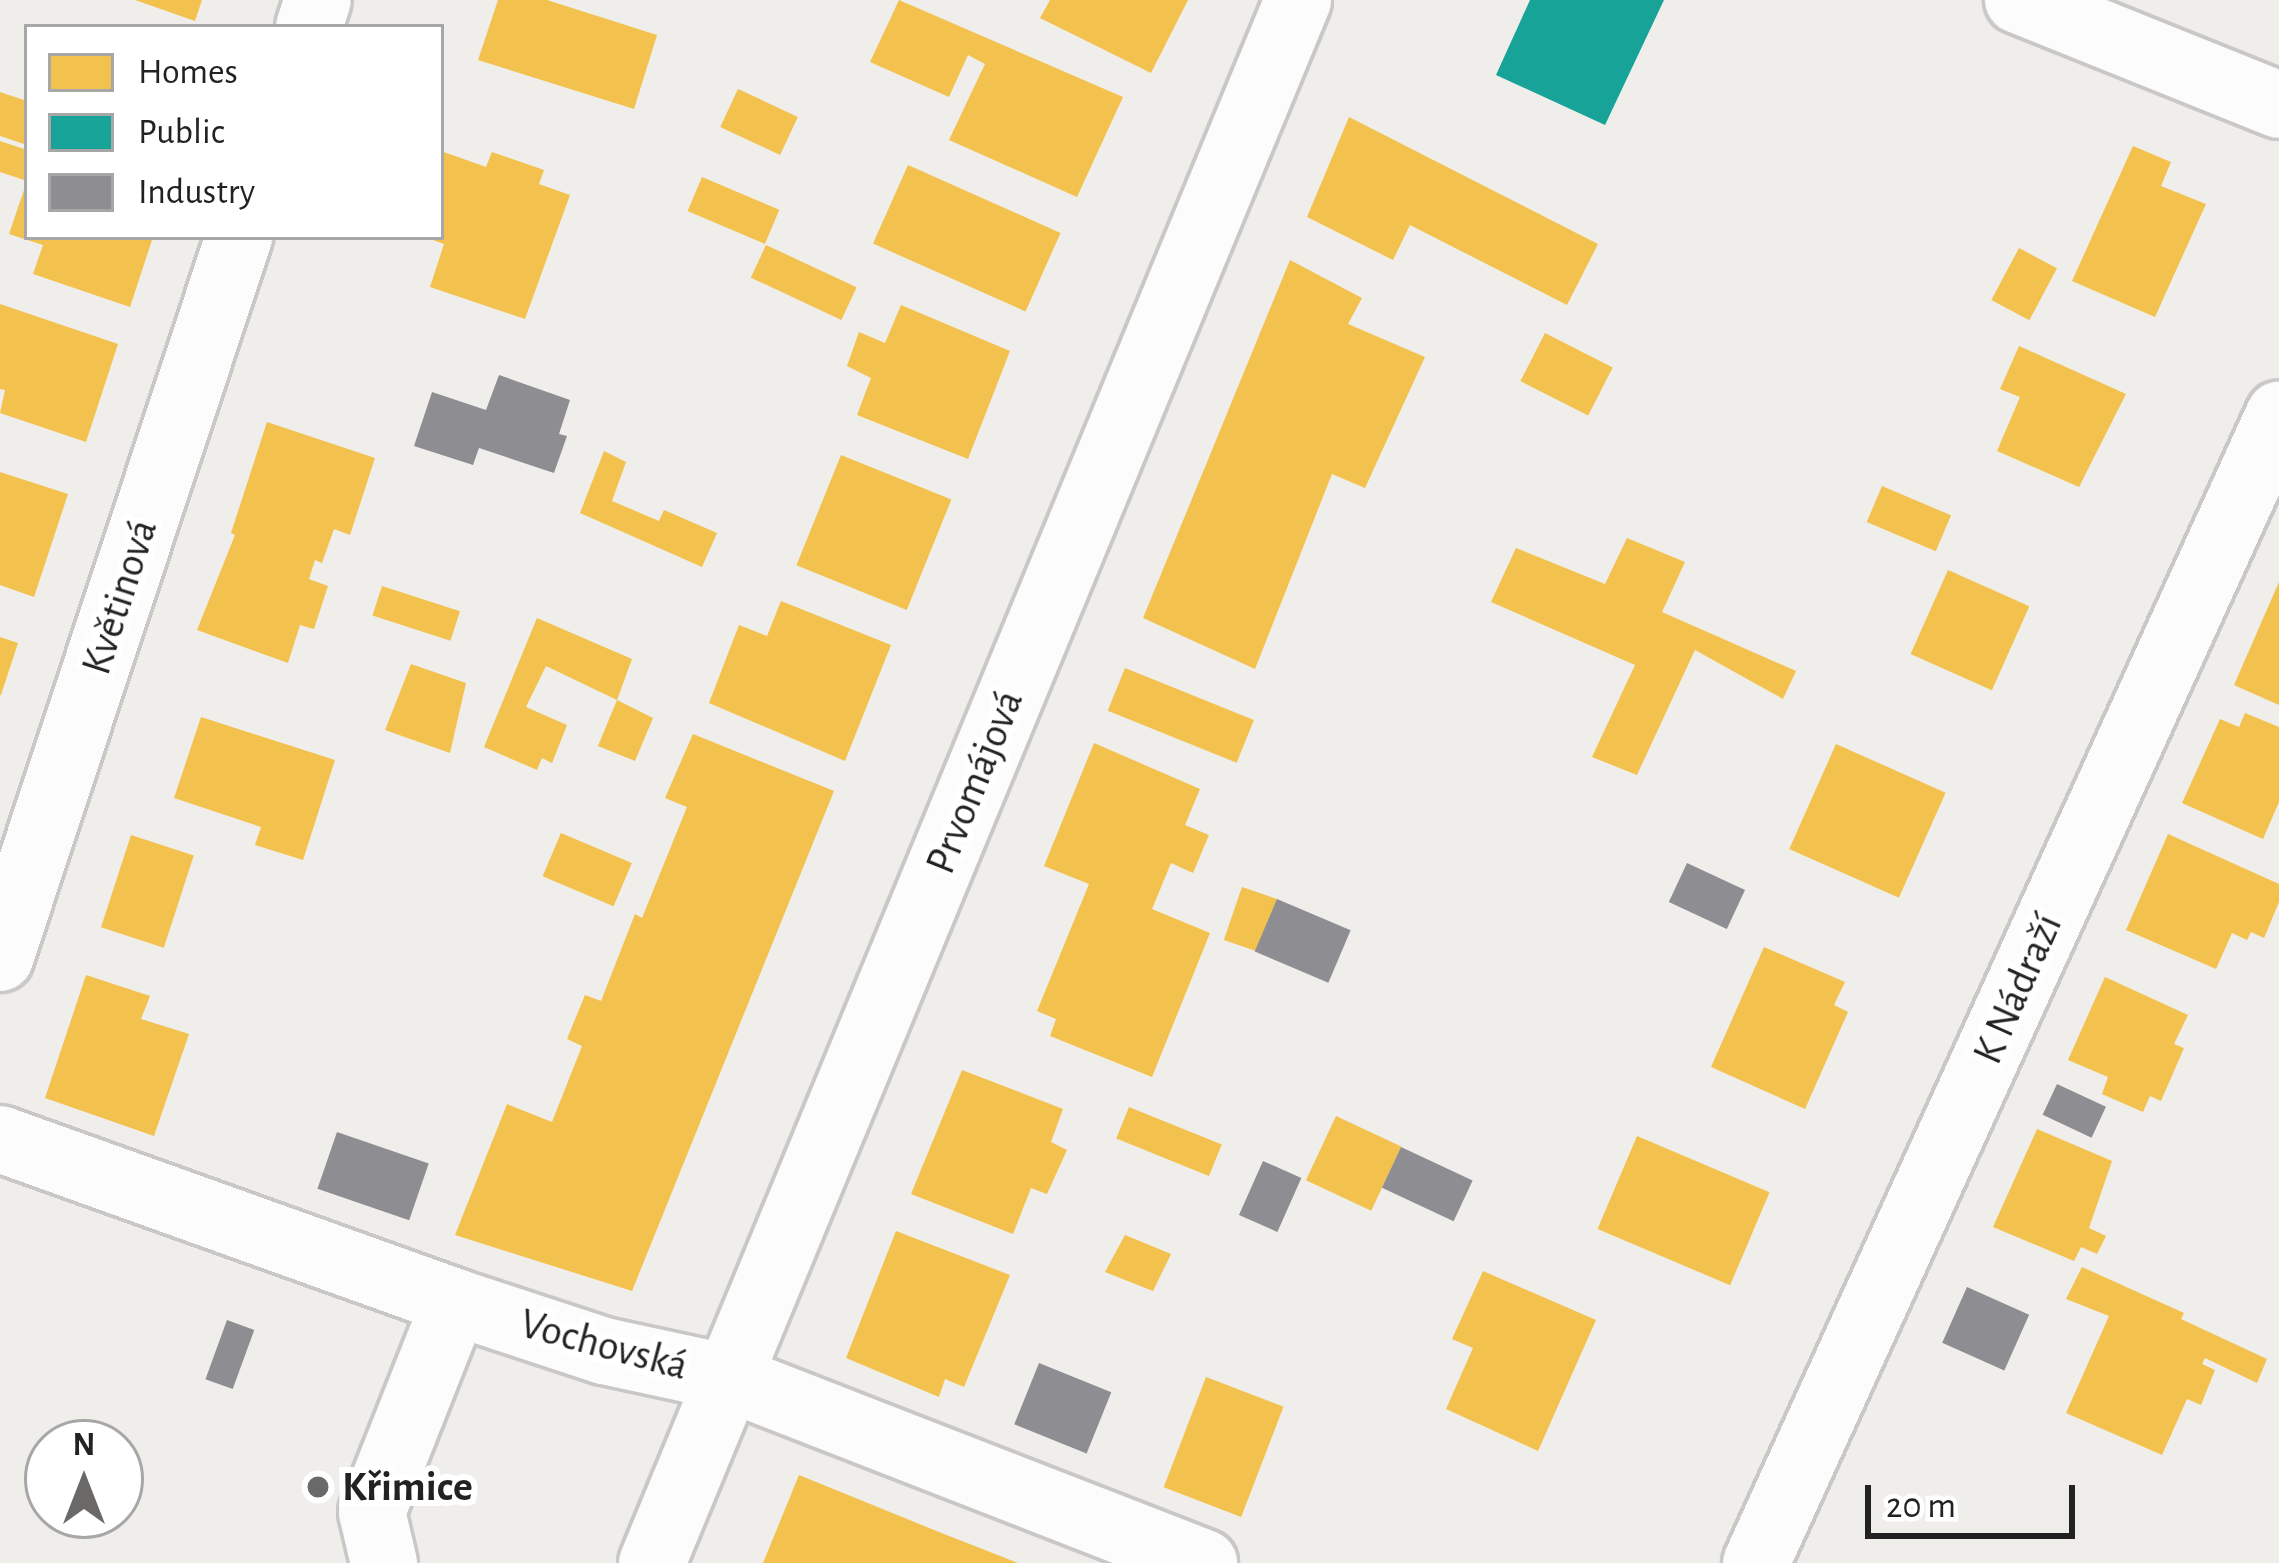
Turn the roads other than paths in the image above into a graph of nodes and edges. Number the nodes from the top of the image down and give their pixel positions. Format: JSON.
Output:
{"nodes":[{"id":1,"x":1298,"y":0,"type":"edge"},
{"id":2,"x":2018,"y":0,"type":"edge"},
{"id":3,"x":2279,"y":105,"type":"edge"},
{"id":4,"x":238,"y":240,"type":"edge"},
{"id":5,"x":2279,"y":415,"type":"edge"},
{"id":6,"x":0,"y":958,"type":"edge"},
{"id":7,"x":0,"y":1138,"type":"edge"},
{"id":8,"x":455,"y":1302,"type":"junction"},
{"id":9,"x":729,"y":1378,"type":"junction"},
{"id":10,"x":384,"y":1563,"type":"edge"},
{"id":11,"x":652,"y":1563,"type":"edge"},
{"id":12,"x":1204,"y":1563,"type":"edge"},
{"id":13,"x":1756,"y":1563,"type":"edge"}],
"edges":[{"from":1,"to":9,"type":"street","name":"Prvomájová"},
{"from":2,"to":3,"type":"street"},
{"from":4,"to":6,"type":"street","name":"Květinová"},
{"from":5,"to":13,"type":"street","name":"K Nádraží"},
{"from":7,"to":8,"type":"street","name":"Vochovská"},
{"from":8,"to":9,"type":"street","name":"Vochovská"},
{"from":8,"to":10,"type":"street"},
{"from":9,"to":11,"type":"street","name":"Prvomájová"},
{"from":9,"to":12,"type":"street","name":"Vochovská"}]}
